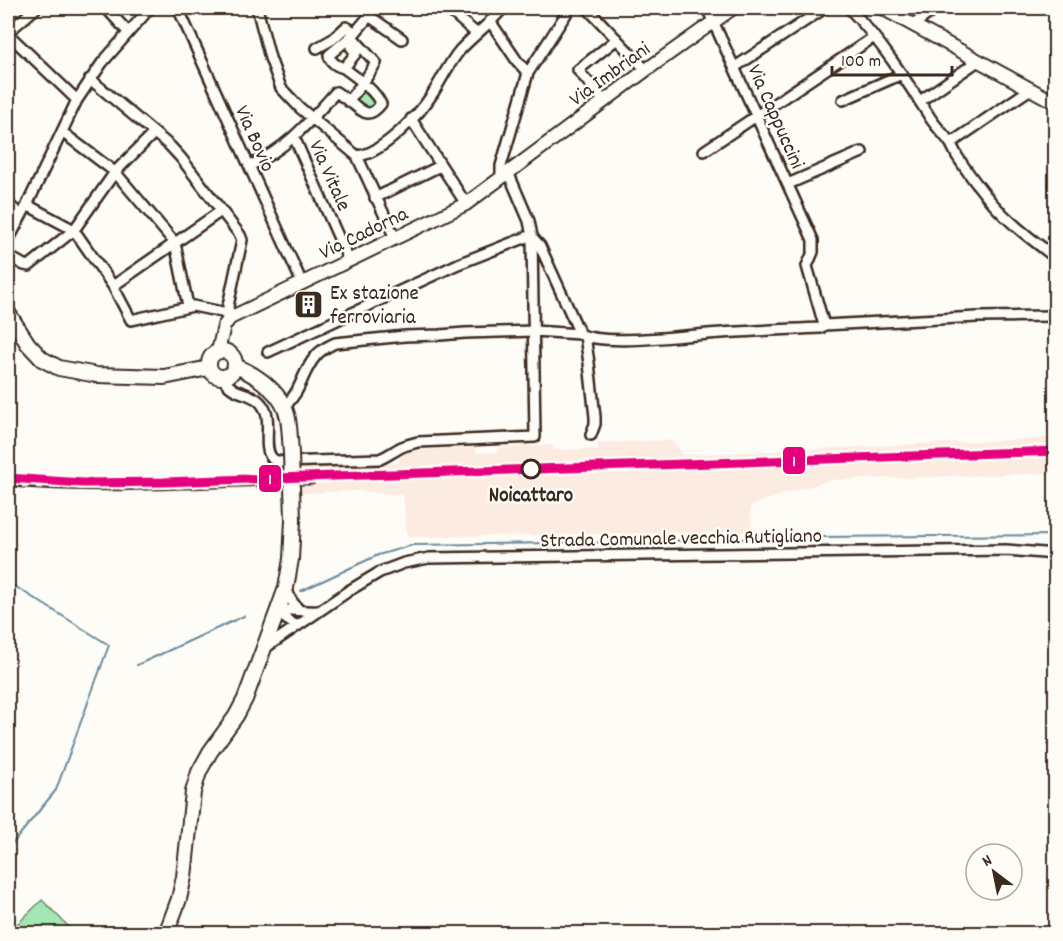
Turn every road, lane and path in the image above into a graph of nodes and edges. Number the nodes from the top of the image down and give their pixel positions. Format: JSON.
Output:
{"nodes":[{"id":1,"x":36,"y":8,"type":"edge"},
{"id":2,"x":106,"y":8,"type":"edge"},
{"id":3,"x":150,"y":8,"type":"edge"},
{"id":4,"x":178,"y":8,"type":"edge"},
{"id":5,"x":257,"y":8,"type":"edge"},
{"id":6,"x":376,"y":8,"type":"edge"},
{"id":7,"x":447,"y":8,"type":"edge"},
{"id":8,"x":503,"y":8,"type":"edge"},
{"id":9,"x":570,"y":8,"type":"edge"},
{"id":10,"x":587,"y":8,"type":"edge"},
{"id":11,"x":707,"y":8,"type":"edge"},
{"id":12,"x":734,"y":8,"type":"edge"},
{"id":13,"x":825,"y":8,"type":"edge"},
{"id":14,"x":849,"y":8,"type":"edge"},
{"id":15,"x":882,"y":8,"type":"edge"},
{"id":16,"x":937,"y":8,"type":"edge"},
{"id":17,"x":369,"y":16,"type":"junction"},
{"id":18,"x":490,"y":21,"type":"junction"},
{"id":19,"x":713,"y":21,"type":"junction"},
{"id":20,"x":915,"y":25,"type":"junction"},
{"id":21,"x":128,"y":32,"type":"junction"},
{"id":22,"x":8,"y":33,"type":"edge"},
{"id":23,"x":477,"y":34,"type":"junction"},
{"id":24,"x":353,"y":37,"type":"junction"},
{"id":25,"x":874,"y":37,"type":"junction"},
{"id":26,"x":402,"y":39,"type":"dead end"},
{"id":27,"x":617,"y":39,"type":"junction"},
{"id":28,"x":317,"y":48,"type":"dead end"},
{"id":29,"x":978,"y":61,"type":"junction"},
{"id":30,"x":735,"y":67,"type":"junction"},
{"id":31,"x":344,"y":68,"type":"junction"},
{"id":32,"x":646,"y":70,"type":"junction"},
{"id":33,"x":528,"y":74,"type":"junction"},
{"id":34,"x":902,"y":75,"type":"junction"},
{"id":35,"x":90,"y":79,"type":"junction"},
{"id":36,"x":363,"y":83,"type":"junction"},
{"id":37,"x":1029,"y":90,"type":"junction"},
{"id":38,"x":77,"y":100,"type":"junction"},
{"id":39,"x":843,"y":100,"type":"dead end"},
{"id":40,"x":348,"y":101,"type":"junction"},
{"id":41,"x":604,"y":101,"type":"junction"},
{"id":42,"x":920,"y":101,"type":"junction"},
{"id":43,"x":1056,"y":104,"type":"edge"},
{"id":44,"x":757,"y":115,"type":"junction"},
{"id":45,"x":312,"y":118,"type":"junction"},
{"id":46,"x":411,"y":119,"type":"junction"},
{"id":47,"x":62,"y":132,"type":"junction"},
{"id":48,"x":154,"y":133,"type":"junction"},
{"id":49,"x":294,"y":137,"type":"junction"},
{"id":50,"x":951,"y":143,"type":"junction"},
{"id":51,"x":704,"y":151,"type":"dead end"},
{"id":52,"x":862,"y":152,"type":"dead end"},
{"id":53,"x":357,"y":156,"type":"junction"},
{"id":54,"x":249,"y":166,"type":"junction"},
{"id":55,"x":440,"y":166,"type":"junction"},
{"id":56,"x":115,"y":172,"type":"junction"},
{"id":57,"x":505,"y":175,"type":"junction"},
{"id":58,"x":788,"y":184,"type":"junction"},
{"id":59,"x":375,"y":198,"type":"junction"},
{"id":60,"x":8,"y":204,"type":"edge"},
{"id":61,"x":466,"y":204,"type":"junction"},
{"id":62,"x":27,"y":205,"type":"junction"},
{"id":63,"x":221,"y":211,"type":"junction"},
{"id":64,"x":21,"y":215,"type":"junction"},
{"id":65,"x":74,"y":230,"type":"junction"},
{"id":66,"x":532,"y":235,"type":"junction"},
{"id":67,"x":395,"y":238,"type":"junction"},
{"id":68,"x":8,"y":241,"type":"edge"},
{"id":69,"x":175,"y":243,"type":"junction"},
{"id":70,"x":8,"y":256,"type":"edge"},
{"id":71,"x":1056,"y":258,"type":"edge"},
{"id":72,"x":349,"y":261,"type":"junction"},
{"id":73,"x":302,"y":283,"type":"junction"},
{"id":74,"x":113,"y":286,"type":"junction"},
{"id":75,"x":188,"y":306,"type":"junction"},
{"id":76,"x":8,"y":313,"type":"edge"},
{"id":77,"x":1056,"y":316,"type":"edge"},
{"id":78,"x":230,"y":318,"type":"junction"},
{"id":79,"x":824,"y":325,"type":"junction"},
{"id":80,"x":534,"y":331,"type":"junction"},
{"id":81,"x":582,"y":335,"type":"junction"},
{"id":82,"x":218,"y":351,"type":"junction"},
{"id":83,"x":268,"y":352,"type":"dead end"},
{"id":84,"x":236,"y":366,"type":"junction"},
{"id":85,"x":210,"y":368,"type":"junction"},
{"id":86,"x":223,"y":378,"type":"junction"},
{"id":87,"x":284,"y":407,"type":"junction"},
{"id":88,"x":591,"y":435,"type":"dead end"},
{"id":89,"x":1056,"y":554,"type":"edge"},
{"id":90,"x":286,"y":588,"type":"junction"},
{"id":91,"x":278,"y":610,"type":"junction"},
{"id":92,"x":299,"y":610,"type":"junction"},
{"id":93,"x":320,"y":610,"type":"junction"},
{"id":94,"x":297,"y":626,"type":"junction"},
{"id":95,"x":263,"y":649,"type":"junction"},
{"id":96,"x":166,"y":933,"type":"edge"}],
"edges":[{"from":1,"to":22,"type":"street"},
{"from":2,"to":21,"type":"street"},
{"from":3,"to":21,"type":"street"},
{"from":4,"to":54,"type":"street","name":"Via Bovio"},
{"from":5,"to":45,"type":"street"},
{"from":6,"to":17,"type":"street"},
{"from":7,"to":23,"type":"street"},
{"from":8,"to":18,"type":"street"},
{"from":9,"to":33,"type":"street"},
{"from":10,"to":27,"type":"street"},
{"from":11,"to":19,"type":"street","name":"Via Cappuccini"},
{"from":12,"to":19,"type":"street","name":"Via Imbriani"},
{"from":13,"to":30,"type":"street"},
{"from":14,"to":25,"type":"street"},
{"from":15,"to":20,"type":"street"},
{"from":16,"to":20,"type":"street"},
{"from":17,"to":24,"type":"street"},
{"from":17,"to":26,"type":"street"},
{"from":18,"to":23,"type":"street"},
{"from":18,"to":33,"type":"street"},
{"from":19,"to":30,"type":"street","name":"Via Cappuccini"},
{"from":19,"to":32,"type":"street","name":"Via Imbriani"},
{"from":20,"to":29,"type":"street"},
{"from":21,"to":35,"type":"street"},
{"from":22,"to":38,"type":"street"},
{"from":23,"to":46,"type":"street"},
{"from":24,"to":28,"type":"street"},
{"from":24,"to":31,"type":"street"},
{"from":24,"to":31,"type":"street"},
{"from":24,"to":36,"type":"street"},
{"from":25,"to":34,"type":"street"},
{"from":25,"to":44,"type":"street"},
{"from":27,"to":32,"type":"street"},
{"from":27,"to":41,"type":"street"},
{"from":29,"to":37,"type":"street"},
{"from":29,"to":42,"type":"street"},
{"from":30,"to":44,"type":"street","name":"Via Cappuccini"},
{"from":31,"to":36,"type":"street"},
{"from":32,"to":41,"type":"street","name":"Via Imbriani"},
{"from":33,"to":57,"type":"street"},
{"from":34,"to":39,"type":"street"},
{"from":34,"to":42,"type":"street"},
{"from":35,"to":38,"type":"street"},
{"from":35,"to":48,"type":"street"},
{"from":36,"to":40,"type":"street"},
{"from":36,"to":40,"type":"street"},
{"from":37,"to":43,"type":"street"},
{"from":37,"to":50,"type":"street"},
{"from":38,"to":47,"type":"street"},
{"from":40,"to":45,"type":"street"},
{"from":41,"to":57,"type":"street","name":"Via Imbriani"},
{"from":42,"to":50,"type":"street"},
{"from":44,"to":51,"type":"street"},
{"from":44,"to":58,"type":"street","name":"Via Cappuccini"},
{"from":45,"to":49,"type":"street"},
{"from":45,"to":53,"type":"street"},
{"from":46,"to":53,"type":"street"},
{"from":46,"to":55,"type":"street"},
{"from":47,"to":56,"type":"street"},
{"from":47,"to":62,"type":"street"},
{"from":48,"to":56,"type":"street"},
{"from":48,"to":63,"type":"street"},
{"from":49,"to":54,"type":"street"},
{"from":49,"to":72,"type":"street","name":"Via Vitale"},
{"from":50,"to":71,"type":"street"},
{"from":52,"to":58,"type":"street"},
{"from":53,"to":59,"type":"street"},
{"from":54,"to":73,"type":"street","name":"Via Bovio"},
{"from":55,"to":59,"type":"street"},
{"from":55,"to":61,"type":"street"},
{"from":56,"to":65,"type":"street"},
{"from":56,"to":69,"type":"street"},
{"from":57,"to":61,"type":"street","name":"Via Cadorna"},
{"from":57,"to":66,"type":"street"},
{"from":58,"to":79,"type":"street","name":"Via Cappuccini"},
{"from":59,"to":67,"type":"street"},
{"from":60,"to":64,"type":"street"},
{"from":61,"to":67,"type":"street","name":"Via Cadorna"},
{"from":62,"to":64,"type":"street"},
{"from":62,"to":65,"type":"street"},
{"from":63,"to":69,"type":"street"},
{"from":63,"to":78,"type":"street"},
{"from":64,"to":68,"type":"street"},
{"from":65,"to":70,"type":"street"},
{"from":65,"to":74,"type":"street"},
{"from":66,"to":80,"type":"street"},
{"from":66,"to":81,"type":"street"},
{"from":66,"to":83,"type":"street"},
{"from":67,"to":72,"type":"street","name":"Via Cadorna"},
{"from":69,"to":74,"type":"street"},
{"from":69,"to":75,"type":"street"},
{"from":72,"to":73,"type":"street","name":"Via Cadorna"},
{"from":73,"to":78,"type":"street","name":"Via Cadorna"},
{"from":74,"to":75,"type":"street"},
{"from":75,"to":78,"type":"street"},
{"from":76,"to":85,"type":"main road"},
{"from":77,"to":79,"type":"street"},
{"from":78,"to":82,"type":"street"},
{"from":79,"to":81,"type":"street"},
{"from":80,"to":81,"type":"street"},
{"from":80,"to":86,"type":"street"},
{"from":80,"to":87,"type":"street"},
{"from":81,"to":88,"type":"street"},
{"from":82,"to":84,"type":"main road"},
{"from":82,"to":85,"type":"main road"},
{"from":84,"to":86,"type":"main road"},
{"from":84,"to":87,"type":"main road"},
{"from":85,"to":86,"type":"main road"},
{"from":87,"to":90,"type":"main road","bridge":true},
{"from":89,"to":93,"type":"street","name":"Strada Comunale vecchia Rutigliano"},
{"from":90,"to":91,"type":"main road"},
{"from":90,"to":92,"type":"street"},
{"from":91,"to":92,"type":"street"},
{"from":91,"to":94,"type":"street"},
{"from":91,"to":95,"type":"main road"},
{"from":92,"to":93,"type":"street"},
{"from":93,"to":94,"type":"street","name":"Strada Comunale vecchia Rutigliano"},
{"from":94,"to":95,"type":"street","name":"Strada Comunale vecchia Rutigliano"},
{"from":95,"to":96,"type":"main road"}]}
